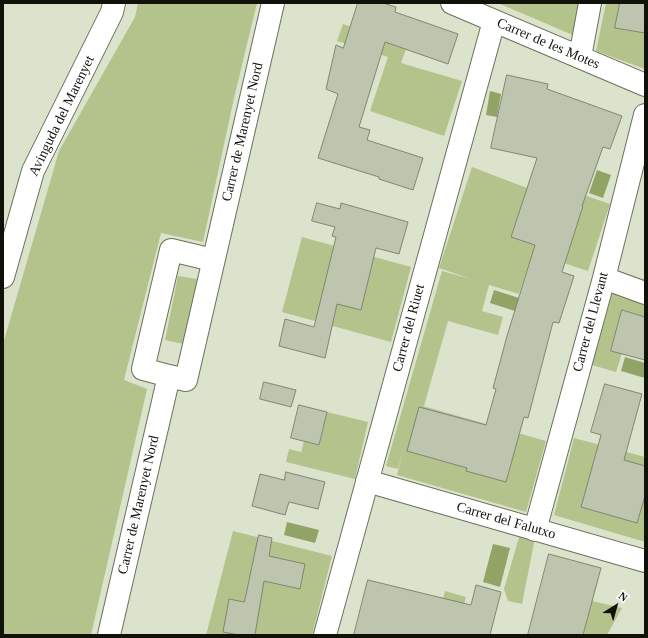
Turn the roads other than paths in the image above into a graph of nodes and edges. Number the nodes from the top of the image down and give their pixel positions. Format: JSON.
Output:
{"nodes":[{"id":1,"x":114,"y":3,"type":"edge"},
{"id":2,"x":273,"y":3,"type":"edge"},
{"id":3,"x":452,"y":3,"type":"edge"},
{"id":4,"x":590,"y":3,"type":"edge"},
{"id":5,"x":494,"y":21,"type":"junction"},
{"id":6,"x":580,"y":57,"type":"junction"},
{"id":7,"x":645,"y":84,"type":"edge"},
{"id":8,"x":645,"y":115,"type":"edge"},
{"id":9,"x":213,"y":260,"type":"junction"},
{"id":10,"x":3,"y":278,"type":"edge"},
{"id":11,"x":604,"y":278,"type":"junction"},
{"id":12,"x":645,"y":293,"type":"edge"},
{"id":13,"x":169,"y":376,"type":"junction"},
{"id":14,"x":367,"y":481,"type":"junction"},
{"id":15,"x":535,"y":530,"type":"junction"},
{"id":16,"x":645,"y":561,"type":"edge"},
{"id":17,"x":109,"y":635,"type":"edge"},
{"id":18,"x":325,"y":635,"type":"edge"}],
"edges":[{"from":1,"to":10,"type":"street","name":"Avinguda del Marenyet"},
{"from":2,"to":9,"type":"street","name":"Carrer de Marenyet Nord"},
{"from":3,"to":5,"type":"street","name":"Carrer de les Motes"},
{"from":4,"to":6,"type":"street"},
{"from":5,"to":6,"type":"street","name":"Carrer de les Motes"},
{"from":5,"to":14,"type":"street","name":"Carrer del Riuet"},
{"from":6,"to":7,"type":"street","name":"Carrer de les Motes"},
{"from":8,"to":11,"type":"street","name":"Carrer del Llevant"},
{"from":9,"to":13,"type":"street","name":"Carrer de Marenyet Nord"},
{"from":9,"to":13,"type":"street","name":"Carrer de Marenyet Nord"},
{"from":11,"to":12,"type":"street"},
{"from":11,"to":15,"type":"street","name":"Carrer del Llevant"},
{"from":13,"to":17,"type":"street","name":"Carrer de Marenyet Nord"},
{"from":14,"to":15,"type":"street","name":"Carrer del Falutxo"},
{"from":14,"to":18,"type":"street","name":"Carrer del Riuet"},
{"from":15,"to":16,"type":"street","name":"Carrer del Falutxo"}]}
